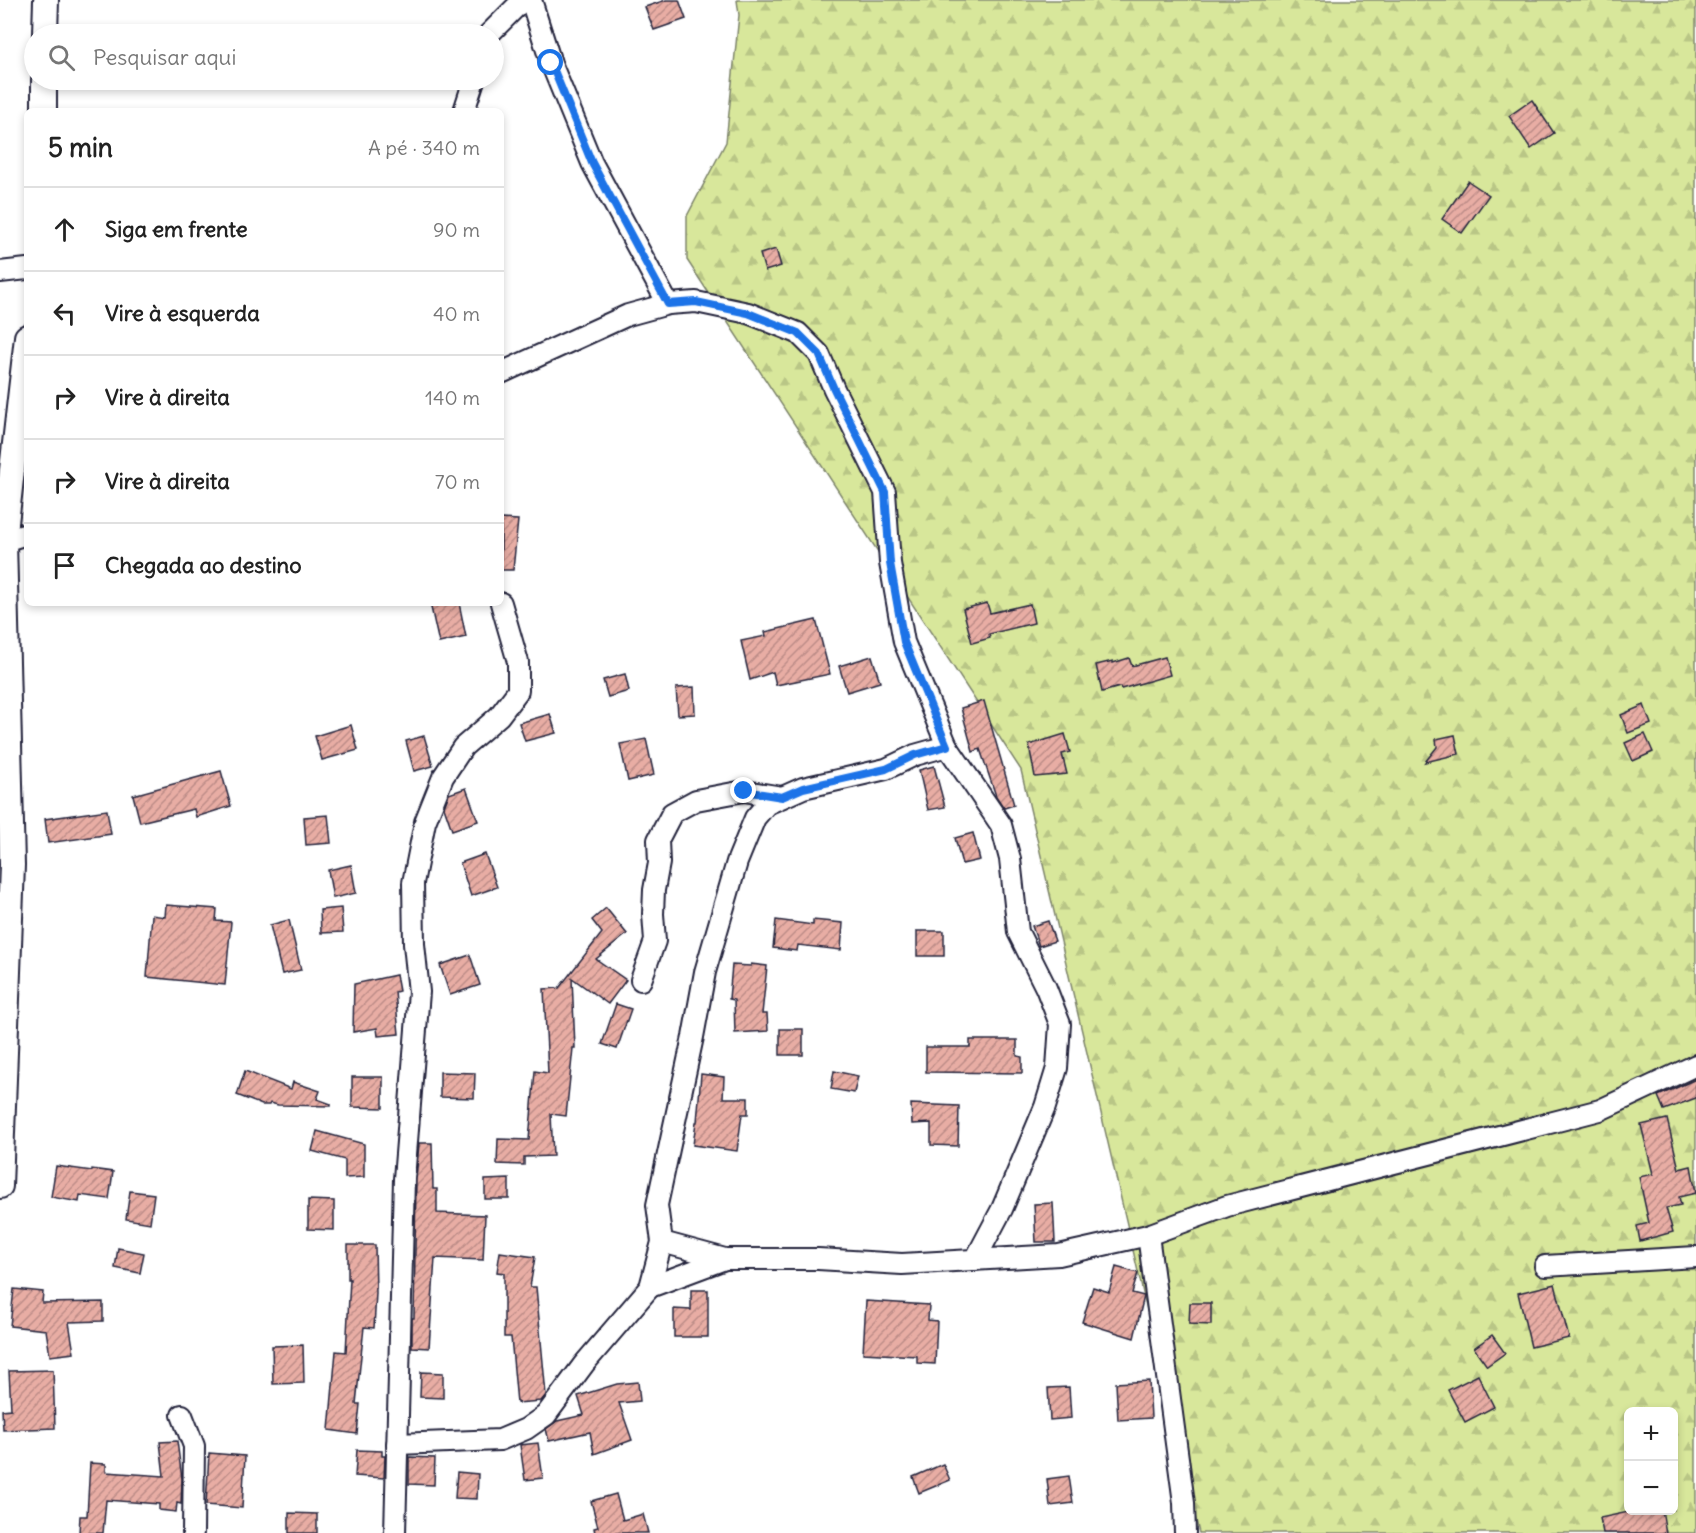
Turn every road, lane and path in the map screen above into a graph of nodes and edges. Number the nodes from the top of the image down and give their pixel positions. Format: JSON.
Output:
{"nodes":[{"id":1,"x":46,"y":0,"type":"edge"},
{"id":2,"x":523,"y":0,"type":"edge"},
{"id":3,"x":531,"y":0,"type":"edge"},
{"id":4,"x":45,"y":24,"type":"edge"},
{"id":5,"x":499,"y":24,"type":"edge"},
{"id":6,"x":44,"y":90,"type":"edge"},
{"id":7,"x":471,"y":90,"type":"edge"},
{"id":8,"x":44,"y":108,"type":"edge"},
{"id":9,"x":465,"y":108,"type":"edge"},
{"id":10,"x":24,"y":269,"type":"edge"},
{"id":11,"x":0,"y":272,"type":"edge"},
{"id":12,"x":668,"y":304,"type":"junction"},
{"id":13,"x":24,"y":364,"type":"edge"},
{"id":14,"x":504,"y":372,"type":"edge"},
{"id":15,"x":24,"y":535,"type":"edge"},
{"id":16,"x":4,"y":542,"type":"junction"},
{"id":17,"x":502,"y":606,"type":"edge"},
{"id":18,"x":947,"y":746,"type":"junction"},
{"id":19,"x":782,"y":797,"type":"junction"},
{"id":20,"x":641,"y":980,"type":"dead end"},
{"id":21,"x":1696,"y":1065,"type":"edge"},
{"id":22,"x":0,"y":1186,"type":"edge"},
{"id":23,"x":1148,"y":1235,"type":"junction"},
{"id":24,"x":662,"y":1242,"type":"junction"},
{"id":25,"x":1696,"y":1257,"type":"edge"},
{"id":26,"x":725,"y":1259,"type":"junction"},
{"id":27,"x":975,"y":1260,"type":"junction"},
{"id":28,"x":1545,"y":1266,"type":"dead end"},
{"id":29,"x":650,"y":1287,"type":"junction"},
{"id":30,"x":182,"y":1415,"type":"dead end"},
{"id":31,"x":397,"y":1444,"type":"junction"},
{"id":32,"x":193,"y":1533,"type":"edge"},
{"id":33,"x":395,"y":1533,"type":"edge"},
{"id":34,"x":1185,"y":1533,"type":"edge"}],
"edges":[{"from":1,"to":4,"type":"street"},
{"from":2,"to":5,"type":"street"},
{"from":3,"to":12,"type":"street"},
{"from":6,"to":8,"type":"street"},
{"from":7,"to":9,"type":"street"},
{"from":10,"to":11,"type":"street"},
{"from":12,"to":14,"type":"street"},
{"from":12,"to":18,"type":"street"},
{"from":13,"to":16,"type":"street"},
{"from":15,"to":16,"type":"street"},
{"from":16,"to":22,"type":"street"},
{"from":17,"to":31,"type":"street"},
{"from":18,"to":19,"type":"street"},
{"from":18,"to":27,"type":"street"},
{"from":19,"to":20,"type":"street"},
{"from":19,"to":24,"type":"street"},
{"from":21,"to":23,"type":"street"},
{"from":23,"to":27,"type":"street"},
{"from":23,"to":34,"type":"street"},
{"from":24,"to":26,"type":"street"},
{"from":24,"to":29,"type":"street"},
{"from":25,"to":28,"type":"street"},
{"from":26,"to":27,"type":"street"},
{"from":26,"to":29,"type":"street"},
{"from":29,"to":31,"type":"street"},
{"from":30,"to":32,"type":"street"},
{"from":31,"to":33,"type":"street"}]}
